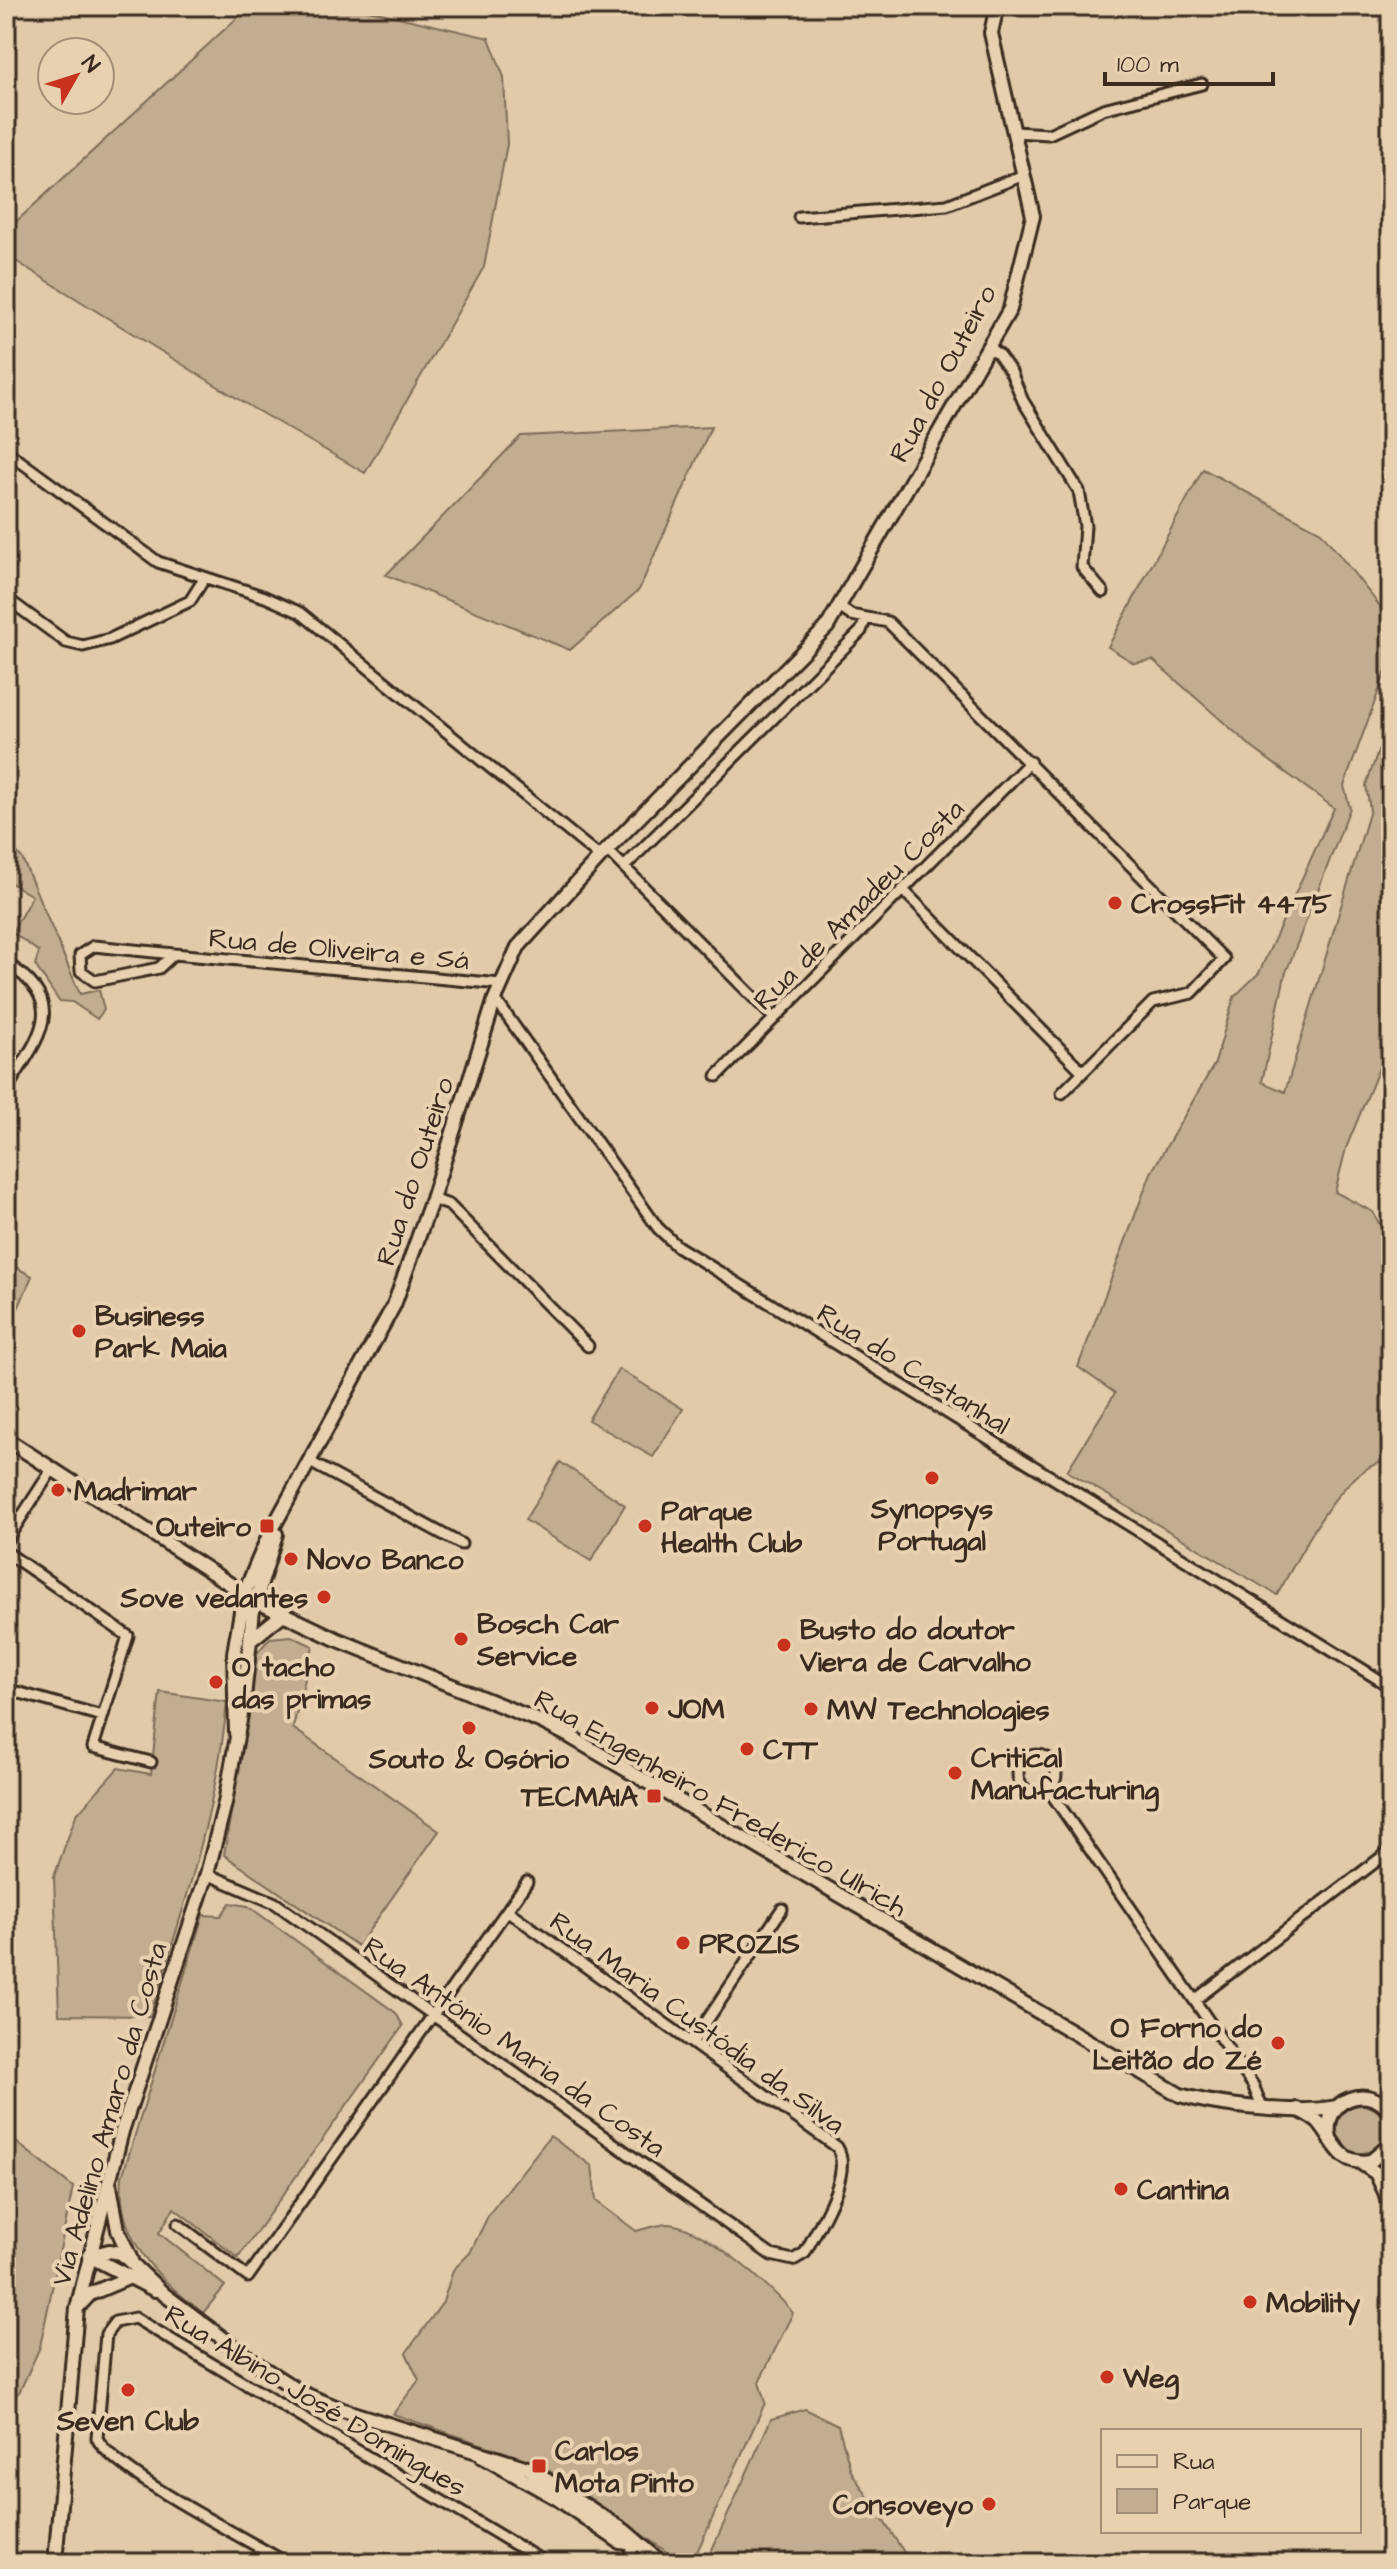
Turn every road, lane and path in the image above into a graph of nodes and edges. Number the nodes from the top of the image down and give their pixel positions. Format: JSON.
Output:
{"nodes":[{"id":1,"x":997,"y":6,"type":"edge"},
{"id":2,"x":1202,"y":84,"type":"dead end"},
{"id":3,"x":1014,"y":132,"type":"junction"},
{"id":4,"x":1024,"y":175,"type":"junction"},
{"id":5,"x":799,"y":217,"type":"dead end"},
{"id":6,"x":989,"y":348,"type":"junction"},
{"id":7,"x":6,"y":451,"type":"edge"},
{"id":8,"x":204,"y":579,"type":"junction"},
{"id":9,"x":1103,"y":592,"type":"dead end"},
{"id":10,"x":6,"y":598,"type":"edge"},
{"id":11,"x":839,"y":607,"type":"junction"},
{"id":12,"x":866,"y":618,"type":"junction"},
{"id":13,"x":1030,"y":762,"type":"junction"},
{"id":14,"x":603,"y":854,"type":"junction"},
{"id":15,"x":624,"y":867,"type":"junction"},
{"id":16,"x":903,"y":890,"type":"junction"},
{"id":17,"x":174,"y":954,"type":"junction"},
{"id":18,"x":6,"y":963,"type":"edge"},
{"id":19,"x":501,"y":984,"type":"junction"},
{"id":20,"x":495,"y":999,"type":"junction"},
{"id":21,"x":774,"y":1018,"type":"junction"},
{"id":22,"x":1083,"y":1072,"type":"junction"},
{"id":23,"x":717,"y":1076,"type":"dead end"},
{"id":24,"x":6,"y":1090,"type":"edge"},
{"id":25,"x":1062,"y":1093,"type":"dead end"},
{"id":26,"x":432,"y":1199,"type":"junction"},
{"id":27,"x":588,"y":1346,"type":"dead end"},
{"id":28,"x":6,"y":1439,"type":"edge"},
{"id":29,"x":310,"y":1462,"type":"junction"},
{"id":30,"x":53,"y":1468,"type":"junction"},
{"id":31,"x":279,"y":1519,"type":"junction"},
{"id":32,"x":6,"y":1541,"type":"edge"},
{"id":33,"x":461,"y":1544,"type":"dead end"},
{"id":34,"x":6,"y":1552,"type":"edge"},
{"id":35,"x":244,"y":1594,"type":"junction"},
{"id":36,"x":256,"y":1601,"type":"junction"},
{"id":37,"x":283,"y":1614,"type":"junction"},
{"id":38,"x":252,"y":1639,"type":"junction"},
{"id":39,"x":1391,"y":1687,"type":"edge"},
{"id":40,"x":6,"y":1689,"type":"edge"},
{"id":41,"x":102,"y":1716,"type":"junction"},
{"id":42,"x":236,"y":1733,"type":"junction"},
{"id":43,"x":151,"y":1762,"type":"dead end"},
{"id":44,"x":1048,"y":1789,"type":"junction"},
{"id":45,"x":1391,"y":1850,"type":"edge"},
{"id":46,"x":207,"y":1874,"type":"junction"},
{"id":47,"x":527,"y":1882,"type":"dead end"},
{"id":48,"x":782,"y":1909,"type":"dead end"},
{"id":49,"x":508,"y":1911,"type":"junction"},
{"id":50,"x":1195,"y":2000,"type":"junction"},
{"id":51,"x":434,"y":2014,"type":"junction"},
{"id":52,"x":692,"y":2043,"type":"junction"},
{"id":53,"x":1386,"y":2101,"type":"edge"},
{"id":54,"x":1262,"y":2107,"type":"junction"},
{"id":55,"x":1295,"y":2107,"type":"junction"},
{"id":56,"x":1337,"y":2107,"type":"junction"},
{"id":57,"x":1391,"y":2114,"type":"edge"},
{"id":58,"x":1330,"y":2142,"type":"junction"},
{"id":59,"x":1389,"y":2147,"type":"edge"},
{"id":60,"x":1361,"y":2163,"type":"junction"},
{"id":61,"x":110,"y":2174,"type":"junction"},
{"id":62,"x":1391,"y":2174,"type":"edge"},
{"id":63,"x":1391,"y":2205,"type":"edge"},
{"id":64,"x":178,"y":2224,"type":"dead end"},
{"id":65,"x":89,"y":2256,"type":"junction"},
{"id":66,"x":793,"y":2260,"type":"joint"},
{"id":67,"x":132,"y":2263,"type":"junction"},
{"id":68,"x":128,"y":2278,"type":"junction"},
{"id":69,"x":165,"y":2295,"type":"junction"},
{"id":70,"x":77,"y":2308,"type":"junction"},
{"id":71,"x":636,"y":2544,"type":"junction"},
{"id":72,"x":1391,"y":2557,"type":"edge"},
{"id":73,"x":55,"y":2563,"type":"edge"},
{"id":74,"x":287,"y":2563,"type":"edge"},
{"id":75,"x":546,"y":2563,"type":"edge"},
{"id":76,"x":625,"y":2563,"type":"edge"},
{"id":77,"x":662,"y":2563,"type":"edge"},
{"id":78,"x":1387,"y":2563,"type":"edge"}],
"edges":[{"from":1,"to":3,"type":"main road","name":"Rua do Outeiro"},
{"from":2,"to":3,"type":"street"},
{"from":3,"to":4,"type":"main road","name":"Rua do Outeiro"},
{"from":4,"to":5,"type":"street"},
{"from":4,"to":6,"type":"main road","name":"Rua do Outeiro"},
{"from":6,"to":9,"type":"street"},
{"from":6,"to":11,"type":"main road","name":"Rua do Outeiro"},
{"from":7,"to":8,"type":"street"},
{"from":8,"to":10,"type":"street"},
{"from":8,"to":14,"type":"street"},
{"from":11,"to":12,"type":"street"},
{"from":11,"to":14,"type":"main road","name":"Rua do Outeiro"},
{"from":12,"to":13,"type":"street"},
{"from":12,"to":15,"type":"street"},
{"from":13,"to":16,"type":"street","name":"Rua de Amadeu Costa"},
{"from":13,"to":22,"type":"street"},
{"from":14,"to":15,"type":"street"},
{"from":14,"to":19,"type":"main road","name":"Rua do Outeiro"},
{"from":15,"to":21,"type":"street"},
{"from":16,"to":21,"type":"street","name":"Rua de Amadeu Costa"},
{"from":16,"to":22,"type":"street"},
{"from":17,"to":17,"type":"street","name":"Rua de Oliveira e Sá"},
{"from":17,"to":19,"type":"street","name":"Rua de Oliveira e Sá"},
{"from":18,"to":24,"type":"street"},
{"from":19,"to":20,"type":"main road","name":"Rua do Outeiro"},
{"from":20,"to":26,"type":"main road","name":"Rua do Outeiro"},
{"from":20,"to":39,"type":"street","name":"Rua do Castanhal"},
{"from":21,"to":23,"type":"street","name":"Rua de Amadeu Costa"},
{"from":22,"to":25,"type":"street"},
{"from":26,"to":27,"type":"street"},
{"from":26,"to":29,"type":"main road","name":"Rua do Outeiro"},
{"from":28,"to":30,"type":"main road","name":"Rua Engenheiro Frederico Ulrich"},
{"from":29,"to":31,"type":"main road","name":"Rua do Outeiro"},
{"from":29,"to":33,"type":"street"},
{"from":30,"to":32,"type":"street"},
{"from":30,"to":35,"type":"main road","name":"Rua Engenheiro Frederico Ulrich"},
{"from":31,"to":35,"type":"main road","name":"Rua do Outeiro"},
{"from":31,"to":36,"type":"main road","name":"Rua do Outeiro"},
{"from":34,"to":41,"type":"street"},
{"from":35,"to":36,"type":"main road","name":"Rua Engenheiro Frederico Ulrich"},
{"from":35,"to":42,"type":"main road","name":"Via Adelino Amaro da Costa"},
{"from":36,"to":37,"type":"main road","name":"Rua Engenheiro Frederico Ulrich"},
{"from":36,"to":38,"type":"main road","name":"Via Adelino Amaro da Costa"},
{"from":37,"to":38,"type":"main road"},
{"from":37,"to":54,"type":"main road","name":"Rua Engenheiro Frederico Ulrich"},
{"from":38,"to":42,"type":"main road","name":"Via Adelino Amaro da Costa"},
{"from":40,"to":41,"type":"street"},
{"from":41,"to":43,"type":"street"},
{"from":42,"to":46,"type":"main road","name":"Via Adelino Amaro da Costa"},
{"from":44,"to":44,"type":"street"},
{"from":44,"to":50,"type":"street"},
{"from":45,"to":50,"type":"street"},
{"from":46,"to":51,"type":"street","name":"Rua António Maria da Costa"},
{"from":46,"to":61,"type":"main road","name":"Via Adelino Amaro da Costa"},
{"from":47,"to":49,"type":"street"},
{"from":48,"to":52,"type":"street"},
{"from":49,"to":51,"type":"street"},
{"from":49,"to":52,"type":"street","name":"Rua Maria Custódia da Silva"},
{"from":50,"to":54,"type":"street"},
{"from":51,"to":64,"type":"street"},
{"from":51,"to":66,"type":"street","name":"Rua António Maria da Costa"},
{"from":52,"to":66,"type":"street","name":"Rua Maria Custódia da Silva"},
{"from":53,"to":56,"type":"main road","name":"Rua Engenheiro Frederico Ulrich"},
{"from":53,"to":57,"type":"main road"},
{"from":54,"to":55,"type":"main road","name":"Rua Engenheiro Frederico Ulrich"},
{"from":55,"to":56,"type":"main road","name":"Rua Engenheiro Frederico Ulrich"},
{"from":55,"to":58,"type":"main road"},
{"from":56,"to":58,"type":"main road"},
{"from":58,"to":60,"type":"main road"},
{"from":59,"to":60,"type":"main road"},
{"from":59,"to":62,"type":"main road"},
{"from":60,"to":63,"type":"main road"},
{"from":61,"to":65,"type":"main road","name":"Via Adelino Amaro da Costa"},
{"from":61,"to":67,"type":"main road"},
{"from":65,"to":67,"type":"main road"},
{"from":65,"to":68,"type":"main road"},
{"from":65,"to":70,"type":"main road","name":"Via Adelino Amaro da Costa"},
{"from":67,"to":69,"type":"main road"},
{"from":68,"to":69,"type":"main road"},
{"from":68,"to":70,"type":"main road"},
{"from":69,"to":71,"type":"main road"},
{"from":70,"to":73,"type":"main road","name":"Via Adelino Amaro da Costa"},
{"from":71,"to":76,"type":"street"},
{"from":71,"to":77,"type":"main road"},
{"from":72,"to":78,"type":"main road"},
{"from":74,"to":75,"type":"street","name":"Rua Albino José Domingues"}]}
